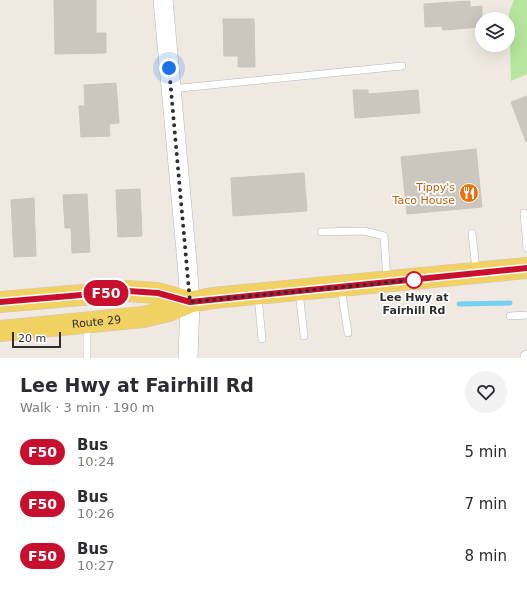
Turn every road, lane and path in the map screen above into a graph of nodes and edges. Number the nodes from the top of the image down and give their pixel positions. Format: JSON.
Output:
{"nodes":[{"id":1,"x":163,"y":0,"type":"edge"},
{"id":2,"x":402,"y":66,"type":"dead end"},
{"id":3,"x":171,"y":89,"type":"junction"},
{"id":4,"x":524,"y":213,"type":"dead end"},
{"id":5,"x":321,"y":232,"type":"dead end"},
{"id":6,"x":472,"y":233,"type":"dead end"},
{"id":7,"x":527,"y":248,"type":"edge"},
{"id":8,"x":527,"y":268,"type":"edge"},
{"id":9,"x":476,"y":273,"type":"junction"},
{"id":10,"x":388,"y":282,"type":"junction"},
{"id":11,"x":341,"y":287,"type":"junction"},
{"id":12,"x":299,"y":290,"type":"junction"},
{"id":13,"x":258,"y":294,"type":"junction"},
{"id":14,"x":0,"y":302,"type":"edge"},
{"id":15,"x":190,"y":302,"type":"junction"},
{"id":16,"x":527,"y":315,"type":"edge"},
{"id":17,"x":510,"y":316,"type":"dead end"},
{"id":18,"x":87,"y":323,"type":"junction"},
{"id":19,"x":0,"y":331,"type":"edge"},
{"id":20,"x":348,"y":333,"type":"dead end"},
{"id":21,"x":304,"y":336,"type":"dead end"},
{"id":22,"x":262,"y":340,"type":"dead end"},
{"id":23,"x":87,"y":358,"type":"edge"},
{"id":24,"x":188,"y":358,"type":"edge"}],
"edges":[{"from":1,"to":3,"type":"main road"},
{"from":2,"to":3,"type":"lane"},
{"from":3,"to":15,"type":"main road"},
{"from":4,"to":7,"type":"lane"},
{"from":5,"to":10,"type":"lane"},
{"from":6,"to":9,"type":"lane"},
{"from":8,"to":9,"type":"main road","name":"Route 29"},
{"from":9,"to":10,"type":"main road","name":"Route 29"},
{"from":10,"to":11,"type":"main road","name":"Route 29"},
{"from":11,"to":12,"type":"main road","name":"Route 29"},
{"from":11,"to":20,"type":"lane"},
{"from":12,"to":13,"type":"main road","name":"Route 29"},
{"from":12,"to":21,"type":"lane"},
{"from":13,"to":15,"type":"main road","name":"Route 29"},
{"from":13,"to":22,"type":"lane"},
{"from":14,"to":15,"type":"main road","name":"Route 29"},
{"from":15,"to":18,"type":"main road","name":"Route 29"},
{"from":15,"to":24,"type":"main road"},
{"from":16,"to":17,"type":"lane"},
{"from":18,"to":19,"type":"main road","name":"Route 29"},
{"from":18,"to":23,"type":"lane"}]}
